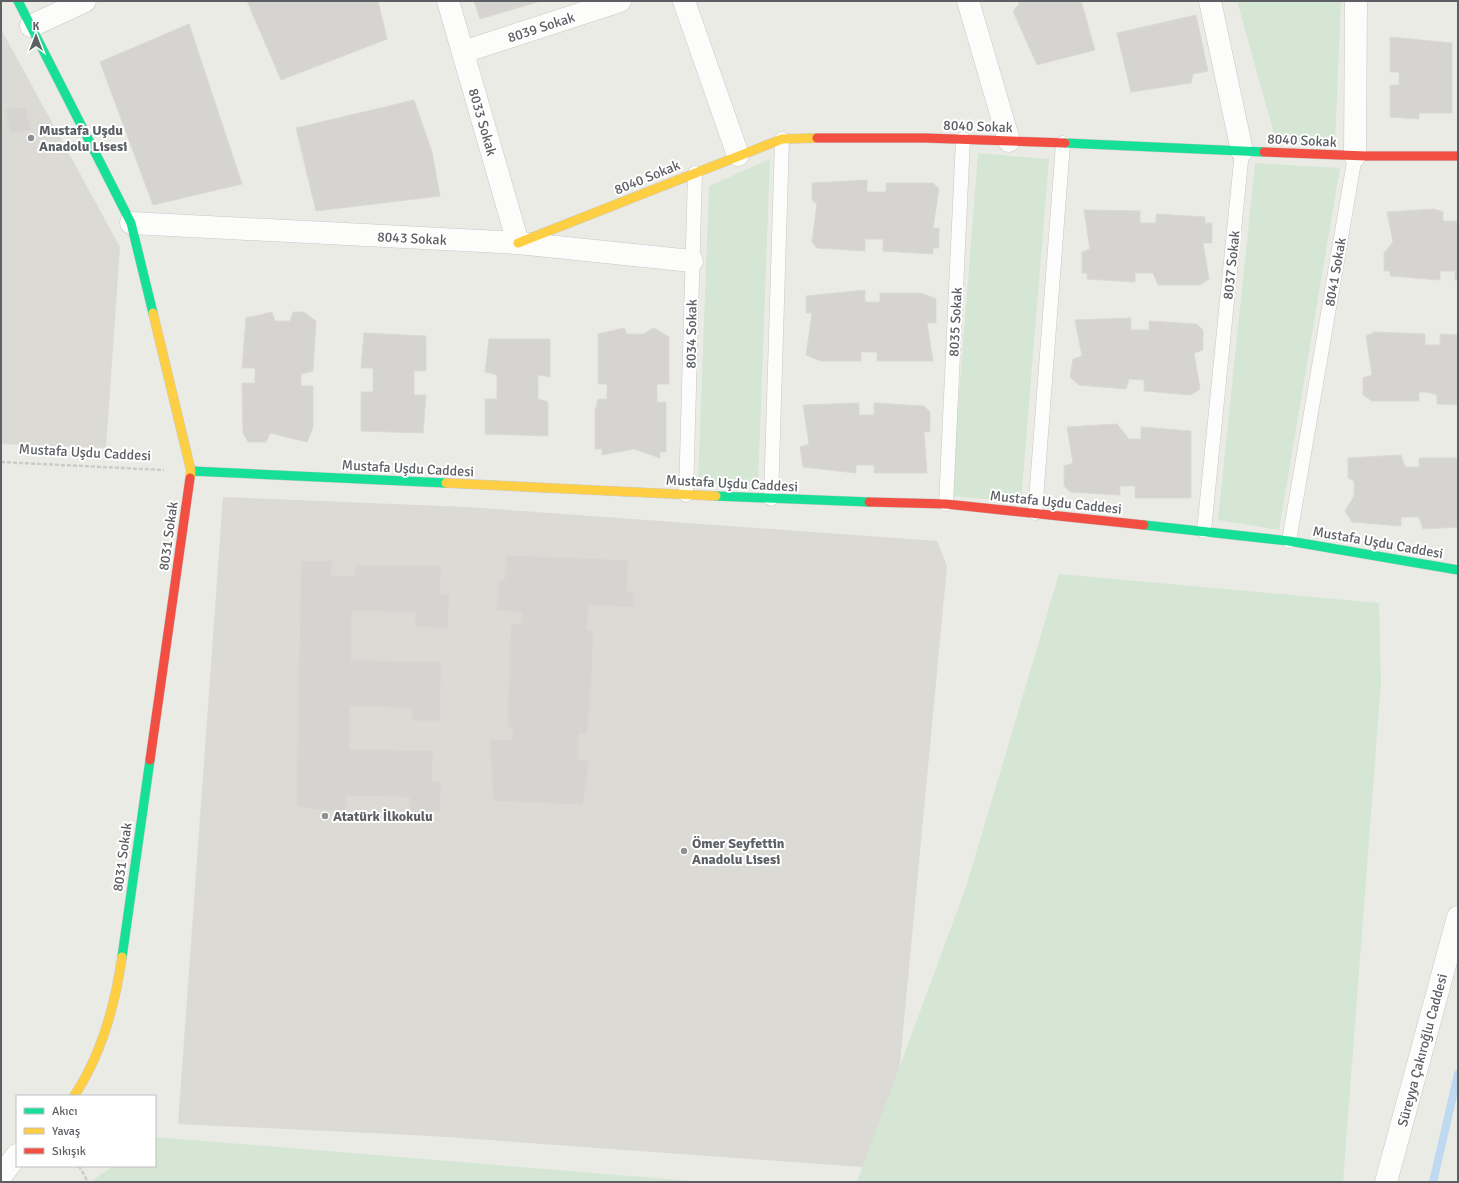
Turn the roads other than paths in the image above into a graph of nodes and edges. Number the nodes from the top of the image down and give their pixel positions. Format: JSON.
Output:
{"nodes":[{"id":1,"x":18,"y":1,"type":"edge"},
{"id":2,"x":85,"y":1,"type":"edge"},
{"id":3,"x":448,"y":1,"type":"edge"},
{"id":4,"x":620,"y":1,"type":"edge"},
{"id":5,"x":684,"y":1,"type":"edge"},
{"id":6,"x":968,"y":1,"type":"edge"},
{"id":7,"x":1210,"y":1,"type":"edge"},
{"id":8,"x":1356,"y":1,"type":"edge"},
{"id":9,"x":32,"y":26,"type":"junction"},
{"id":10,"x":463,"y":52,"type":"junction"},
{"id":11,"x":782,"y":139,"type":"junction"},
{"id":12,"x":963,"y":139,"type":"junction"},
{"id":13,"x":1009,"y":141,"type":"junction"},
{"id":14,"x":1063,"y":143,"type":"junction"},
{"id":15,"x":1242,"y":151,"type":"junction"},
{"id":16,"x":738,"y":155,"type":"junction"},
{"id":17,"x":1355,"y":156,"type":"junction"},
{"id":18,"x":1458,"y":156,"type":"edge"},
{"id":19,"x":695,"y":173,"type":"junction"},
{"id":20,"x":131,"y":224,"type":"junction"},
{"id":21,"x":518,"y":243,"type":"junction"},
{"id":22,"x":692,"y":261,"type":"junction"},
{"id":23,"x":191,"y":471,"type":"junction"},
{"id":24,"x":686,"y":495,"type":"junction"},
{"id":25,"x":771,"y":499,"type":"junction"},
{"id":26,"x":946,"y":504,"type":"junction"},
{"id":27,"x":1035,"y":513,"type":"junction"},
{"id":28,"x":1204,"y":531,"type":"junction"},
{"id":29,"x":1290,"y":541,"type":"junction"},
{"id":30,"x":1458,"y":570,"type":"edge"},
{"id":31,"x":1458,"y":917,"type":"edge"},
{"id":32,"x":75,"y":1095,"type":"edge"},
{"id":33,"x":16,"y":1156,"type":"edge"},
{"id":34,"x":1,"y":1176,"type":"edge"},
{"id":35,"x":1386,"y":1182,"type":"edge"}],
"edges":[{"from":1,"to":9,"type":"street","name":"8031 Sokak"},
{"from":2,"to":9,"type":"street"},
{"from":3,"to":10,"type":"street","name":"8033 Sokak"},
{"from":4,"to":10,"type":"street","name":"8039 Sokak"},
{"from":5,"to":16,"type":"street"},
{"from":6,"to":13,"type":"street"},
{"from":7,"to":15,"type":"street","name":"8037 Sokak"},
{"from":8,"to":17,"type":"street","name":"8041 Sokak"},
{"from":9,"to":20,"type":"street","name":"8031 Sokak"},
{"from":10,"to":21,"type":"street","name":"8033 Sokak"},
{"from":11,"to":12,"type":"street","name":"8040 Sokak"},
{"from":11,"to":16,"type":"street","name":"8040 Sokak"},
{"from":11,"to":25,"type":"lane"},
{"from":12,"to":13,"type":"street","name":"8040 Sokak"},
{"from":12,"to":26,"type":"lane","name":"8035 Sokak"},
{"from":13,"to":14,"type":"street","name":"8040 Sokak"},
{"from":14,"to":15,"type":"street","name":"8040 Sokak"},
{"from":14,"to":27,"type":"lane"},
{"from":15,"to":17,"type":"street","name":"8040 Sokak"},
{"from":15,"to":28,"type":"lane","name":"8037 Sokak"},
{"from":16,"to":19,"type":"street","name":"8040 Sokak"},
{"from":17,"to":18,"type":"street","name":"8040 Sokak"},
{"from":17,"to":29,"type":"lane","name":"8041 Sokak"},
{"from":19,"to":21,"type":"street","name":"8040 Sokak"},
{"from":19,"to":22,"type":"lane","name":"8034 Sokak"},
{"from":20,"to":21,"type":"street","name":"8043 Sokak"},
{"from":20,"to":23,"type":"street","name":"8031 Sokak"},
{"from":21,"to":22,"type":"street","name":"8043 Sokak"},
{"from":22,"to":24,"type":"lane","name":"8034 Sokak"},
{"from":23,"to":24,"type":"street","name":"Mustafa Uşdu Caddesi"},
{"from":23,"to":32,"type":"street","name":"8031 Sokak"},
{"from":24,"to":25,"type":"street","name":"Mustafa Uşdu Caddesi"},
{"from":25,"to":26,"type":"street","name":"Mustafa Uşdu Caddesi"},
{"from":26,"to":27,"type":"street","name":"Mustafa Uşdu Caddesi"},
{"from":27,"to":28,"type":"street","name":"Mustafa Uşdu Caddesi"},
{"from":28,"to":29,"type":"street","name":"Mustafa Uşdu Caddesi"},
{"from":29,"to":30,"type":"street","name":"Mustafa Uşdu Caddesi"},
{"from":31,"to":35,"type":"street","name":"Süreyya Çakıroğlu Caddesi"},
{"from":33,"to":34,"type":"street"}]}
